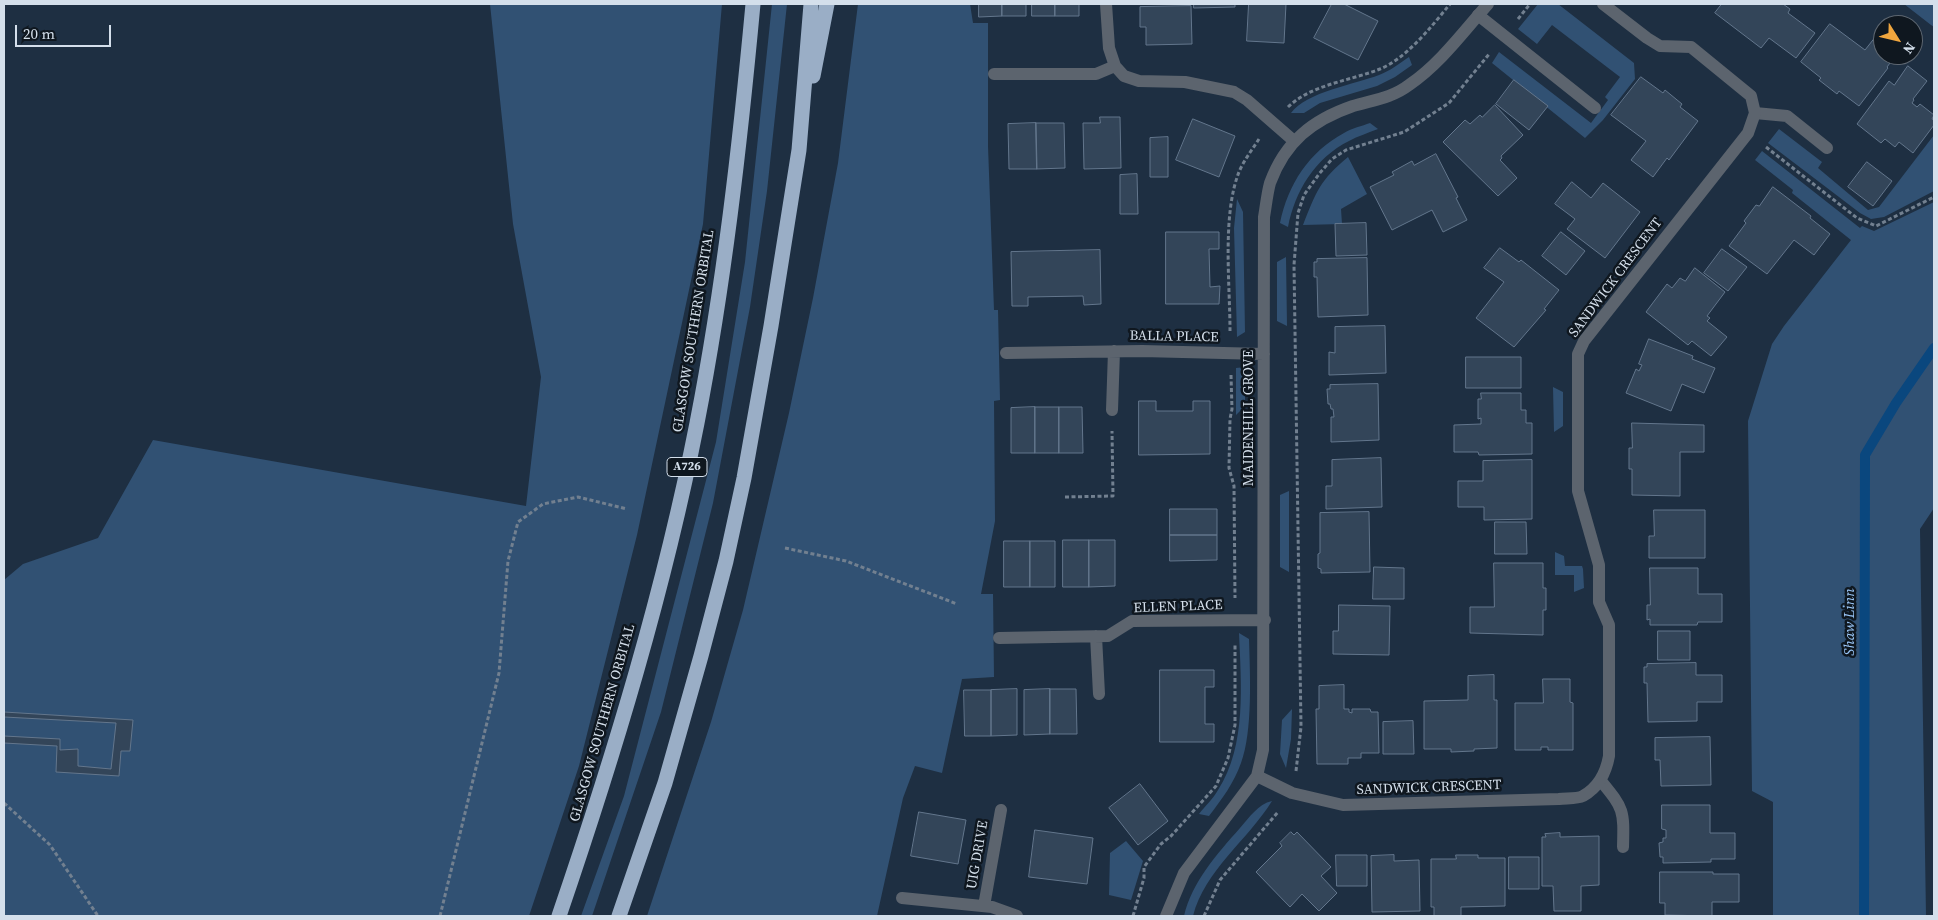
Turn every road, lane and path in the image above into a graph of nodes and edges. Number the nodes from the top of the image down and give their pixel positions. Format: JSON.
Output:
{"nodes":[{"id":1,"x":752,"y":4,"type":"edge"},
{"id":2,"x":811,"y":4,"type":"edge"},
{"id":3,"x":827,"y":4,"type":"edge"},
{"id":4,"x":1106,"y":4,"type":"edge"},
{"id":5,"x":1488,"y":4,"type":"edge"},
{"id":6,"x":1530,"y":4,"type":"edge"},
{"id":7,"x":1603,"y":4,"type":"edge"},
{"id":8,"x":1478,"y":15,"type":"junction"},
{"id":9,"x":1505,"y":35,"type":"junction"},
{"id":10,"x":1115,"y":66,"type":"junction"},
{"id":11,"x":994,"y":74,"type":"dead end"},
{"id":12,"x":1595,"y":108,"type":"dead end"},
{"id":13,"x":1755,"y":113,"type":"junction"},
{"id":14,"x":1748,"y":133,"type":"junction"},
{"id":15,"x":1294,"y":141,"type":"junction"},
{"id":16,"x":1828,"y":148,"type":"dead end"},
{"id":17,"x":799,"y":150,"type":"junction"},
{"id":18,"x":1934,"y":197,"type":"edge"},
{"id":19,"x":1114,"y":351,"type":"junction"},
{"id":20,"x":1006,"y":353,"type":"dead end"},
{"id":21,"x":1264,"y":354,"type":"junction"},
{"id":22,"x":1112,"y":410,"type":"joint"},
{"id":23,"x":1066,"y":497,"type":"dead end"},
{"id":24,"x":627,"y":509,"type":"dead end"},
{"id":25,"x":784,"y":548,"type":"dead end"},
{"id":26,"x":956,"y":604,"type":"dead end"},
{"id":27,"x":1265,"y":620,"type":"junction"},
{"id":28,"x":1096,"y":636,"type":"junction"},
{"id":29,"x":999,"y":638,"type":"dead end"},
{"id":30,"x":1099,"y":694,"type":"dead end"},
{"id":31,"x":1257,"y":776,"type":"junction"},
{"id":32,"x":1601,"y":781,"type":"junction"},
{"id":33,"x":1292,"y":792,"type":"junction"},
{"id":34,"x":4,"y":803,"type":"edge"},
{"id":35,"x":1001,"y":810,"type":"dead end"},
{"id":36,"x":1623,"y":847,"type":"dead end"},
{"id":37,"x":902,"y":898,"type":"dead end"},
{"id":38,"x":984,"y":906,"type":"junction"},
{"id":39,"x":98,"y":916,"type":"edge"},
{"id":40,"x":440,"y":916,"type":"edge"},
{"id":41,"x":559,"y":916,"type":"edge"},
{"id":42,"x":619,"y":916,"type":"edge"},
{"id":43,"x":1017,"y":916,"type":"edge"},
{"id":44,"x":1166,"y":916,"type":"edge"},
{"id":45,"x":1204,"y":916,"type":"edge"}],
"edges":[{"from":1,"to":41,"type":"highway","name":"GLASGOW SOUTHERN ORBITAL","number":"A726"},
{"from":2,"to":17,"type":"highway"},
{"from":3,"to":17,"type":"highway"},
{"from":4,"to":10,"type":"street"},
{"from":5,"to":8,"type":"street","name":"MAIDENHILL GROVE"},
{"from":6,"to":9,"type":"path"},
{"from":7,"to":13,"type":"street"},
{"from":8,"to":9,"type":"street"},
{"from":8,"to":15,"type":"street","name":"MAIDENHILL GROVE"},
{"from":9,"to":12,"type":"street"},
{"from":9,"to":33,"type":"path"},
{"from":10,"to":11,"type":"street"},
{"from":10,"to":15,"type":"street"},
{"from":13,"to":14,"type":"street","name":"SANDWICK CRESCENT"},
{"from":13,"to":16,"type":"street"},
{"from":14,"to":18,"type":"path"},
{"from":14,"to":32,"type":"street","name":"SANDWICK CRESCENT"},
{"from":15,"to":21,"type":"street","name":"MAIDENHILL GROVE"},
{"from":17,"to":42,"type":"highway"},
{"from":19,"to":20,"type":"street","name":"BALLA PLACE"},
{"from":19,"to":21,"type":"street","name":"BALLA PLACE"},
{"from":19,"to":22,"type":"street","name":"BALLA PLACE"},
{"from":21,"to":27,"type":"street","name":"MAIDENHILL GROVE"},
{"from":22,"to":23,"type":"path"},
{"from":24,"to":40,"type":"path"},
{"from":25,"to":26,"type":"path"},
{"from":27,"to":28,"type":"street","name":"ELLEN PLACE"},
{"from":27,"to":31,"type":"street","name":"MAIDENHILL GROVE"},
{"from":28,"to":29,"type":"street","name":"ELLEN PLACE"},
{"from":28,"to":30,"type":"street"},
{"from":31,"to":33,"type":"street","name":"SANDWICK CRESCENT"},
{"from":31,"to":44,"type":"street","name":"MAIDENHILL GROVE"},
{"from":32,"to":33,"type":"street","name":"SANDWICK CRESCENT"},
{"from":32,"to":36,"type":"street"},
{"from":33,"to":45,"type":"path"},
{"from":34,"to":39,"type":"path"},
{"from":35,"to":38,"type":"street","name":"UIG DRIVE"},
{"from":37,"to":38,"type":"street","name":"UIG DRIVE"},
{"from":38,"to":43,"type":"street","name":"UIG DRIVE"}]}
